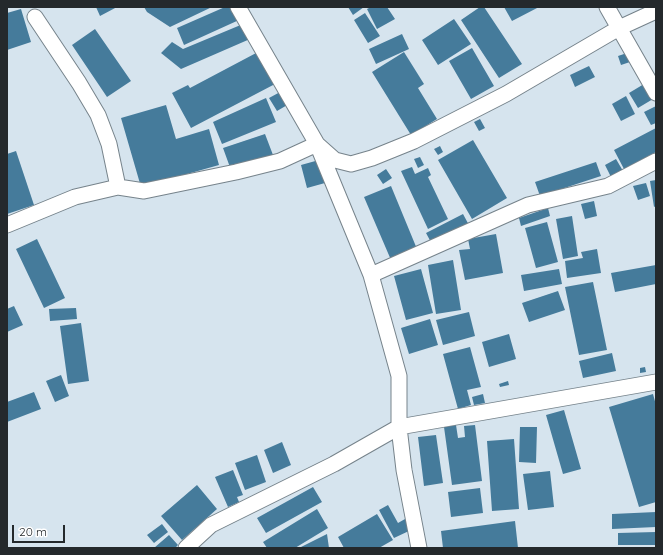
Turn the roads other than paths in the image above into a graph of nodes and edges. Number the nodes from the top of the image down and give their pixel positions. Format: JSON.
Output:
{"nodes":[{"id":1,"x":238,"y":7,"type":"edge"},
{"id":2,"x":607,"y":7,"type":"edge"},
{"id":3,"x":656,"y":11,"type":"edge"},
{"id":4,"x":35,"y":17,"type":"dead end"},
{"id":5,"x":619,"y":28,"type":"junction"},
{"id":6,"x":656,"y":93,"type":"edge"},
{"id":7,"x":317,"y":144,"type":"junction"},
{"id":8,"x":656,"y":162,"type":"edge"},
{"id":9,"x":118,"y":187,"type":"junction"},
{"id":10,"x":7,"y":225,"type":"edge"},
{"id":11,"x":371,"y":275,"type":"junction"},
{"id":12,"x":656,"y":382,"type":"edge"},
{"id":13,"x":399,"y":427,"type":"junction"},
{"id":14,"x":186,"y":548,"type":"edge"},
{"id":15,"x":419,"y":548,"type":"edge"}],
"edges":[{"from":1,"to":7,"type":"street"},
{"from":2,"to":5,"type":"street"},
{"from":3,"to":5,"type":"street"},
{"from":4,"to":9,"type":"street"},
{"from":5,"to":6,"type":"street"},
{"from":5,"to":7,"type":"street"},
{"from":7,"to":9,"type":"street"},
{"from":7,"to":11,"type":"street"},
{"from":8,"to":11,"type":"street"},
{"from":9,"to":10,"type":"street"},
{"from":11,"to":13,"type":"street"},
{"from":12,"to":13,"type":"street"},
{"from":13,"to":14,"type":"street"},
{"from":13,"to":15,"type":"street"}]}
